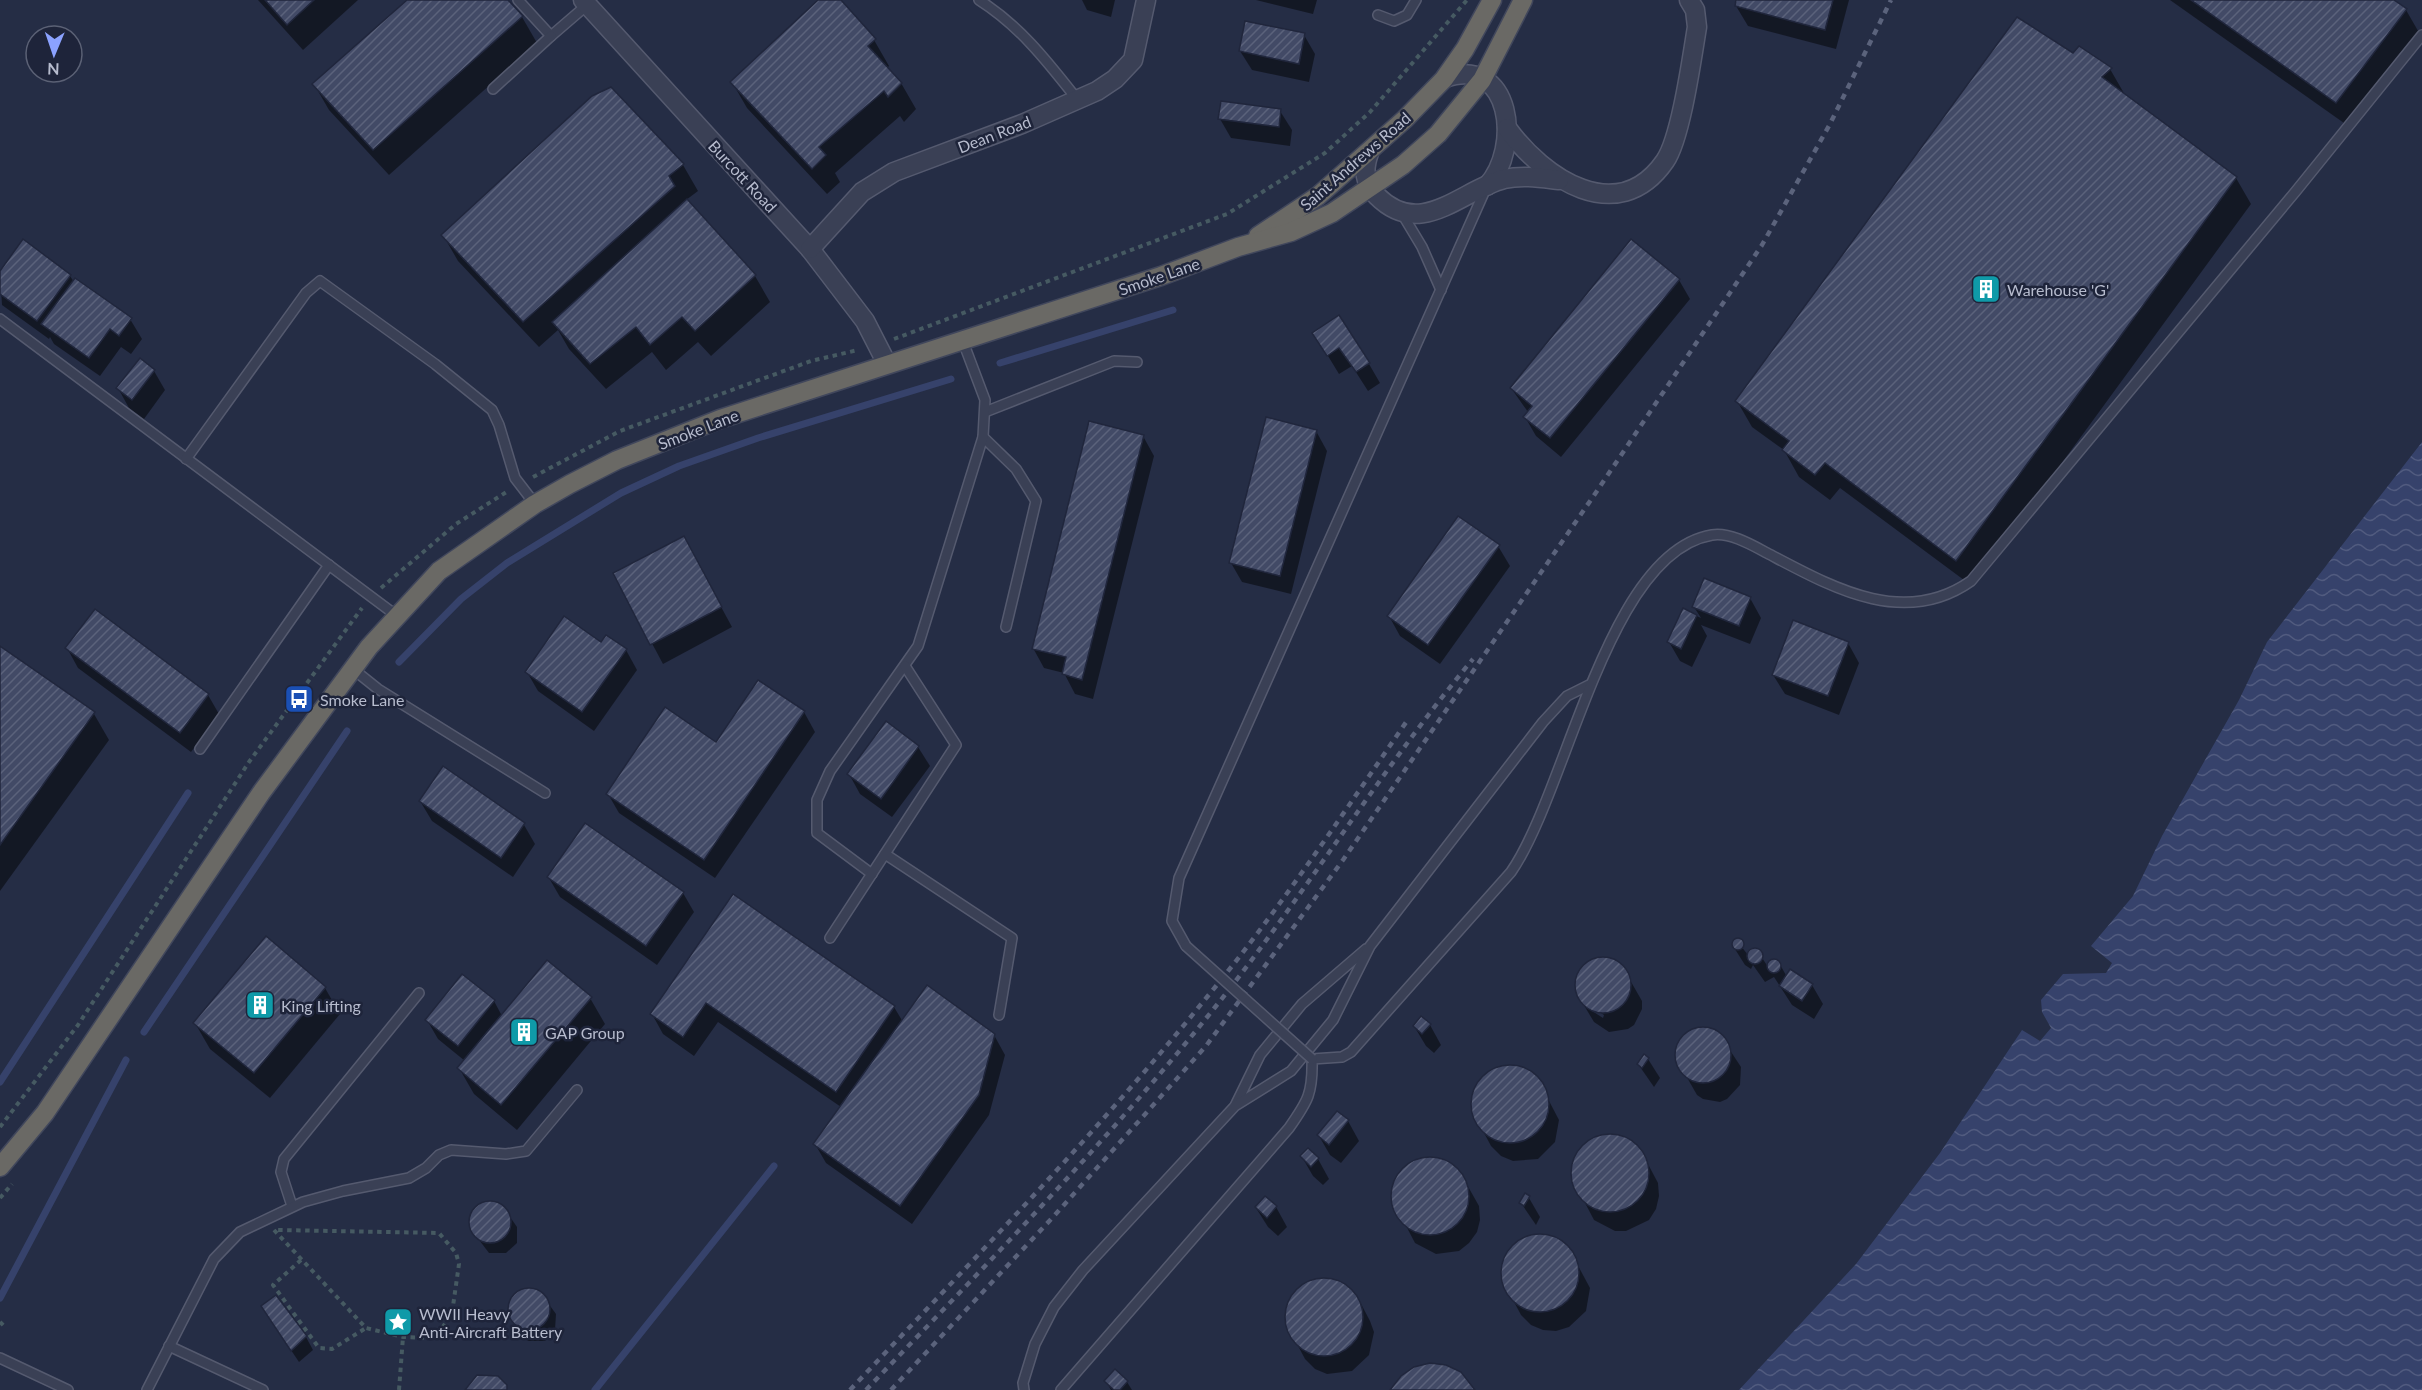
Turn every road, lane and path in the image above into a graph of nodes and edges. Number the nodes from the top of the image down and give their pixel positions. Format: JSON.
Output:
{"nodes":[{"id":1,"x":518,"y":0,"type":"edge"},
{"id":2,"x":979,"y":0,"type":"edge"},
{"id":3,"x":1146,"y":0,"type":"edge"},
{"id":4,"x":1416,"y":0,"type":"edge"},
{"id":5,"x":1467,"y":0,"type":"edge"},
{"id":6,"x":1492,"y":0,"type":"edge"},
{"id":7,"x":1523,"y":0,"type":"edge"},
{"id":8,"x":1689,"y":0,"type":"edge"},
{"id":9,"x":585,"y":2,"type":"edge"},
{"id":10,"x":990,"y":3,"type":"edge"},
{"id":11,"x":1378,"y":15,"type":"dead end"},
{"id":12,"x":551,"y":36,"type":"junction"},
{"id":13,"x":2422,"y":36,"type":"edge"},
{"id":14,"x":1444,"y":78,"type":"junction"},
{"id":15,"x":1482,"y":80,"type":"junction"},
{"id":16,"x":493,"y":89,"type":"dead end"},
{"id":17,"x":1077,"y":99,"type":"junction"},
{"id":18,"x":1507,"y":128,"type":"junction"},
{"id":19,"x":1369,"y":153,"type":"junction"},
{"id":20,"x":1561,"y":181,"type":"junction"},
{"id":21,"x":1487,"y":186,"type":"junction"},
{"id":22,"x":1370,"y":188,"type":"junction"},
{"id":23,"x":1400,"y":211,"type":"junction"},
{"id":24,"x":1238,"y":247,"type":"junction"},
{"id":25,"x":810,"y":249,"type":"junction"},
{"id":26,"x":1440,"y":290,"type":"junction"},
{"id":27,"x":0,"y":319,"type":"edge"},
{"id":28,"x":962,"y":339,"type":"junction"},
{"id":29,"x":877,"y":345,"type":"junction"},
{"id":30,"x":1137,"y":362,"type":"dead end"},
{"id":31,"x":887,"y":364,"type":"junction"},
{"id":32,"x":985,"y":412,"type":"junction"},
{"id":33,"x":983,"y":437,"type":"junction"},
{"id":34,"x":186,"y":459,"type":"junction"},
{"id":35,"x":519,"y":484,"type":"junction"},
{"id":36,"x":534,"y":504,"type":"junction"},
{"id":37,"x":329,"y":565,"type":"junction"},
{"id":38,"x":370,"y":596,"type":"junction"},
{"id":39,"x":397,"y":616,"type":"junction"},
{"id":40,"x":1006,"y":627,"type":"dead end"},
{"id":41,"x":905,"y":666,"type":"junction"},
{"id":42,"x":353,"y":669,"type":"junction"},
{"id":43,"x":1589,"y":684,"type":"junction"},
{"id":44,"x":200,"y":749,"type":"dead end"},
{"id":45,"x":545,"y":793,"type":"dead end"},
{"id":46,"x":885,"y":854,"type":"junction"},
{"id":47,"x":872,"y":874,"type":"junction"},
{"id":48,"x":830,"y":938,"type":"dead end"},
{"id":49,"x":1370,"y":946,"type":"junction"},
{"id":50,"x":418,"y":993,"type":"dead end"},
{"id":51,"x":999,"y":1015,"type":"dead end"},
{"id":52,"x":1312,"y":1059,"type":"junction"},
{"id":53,"x":577,"y":1090,"type":"dead end"},
{"id":54,"x":1235,"y":1106,"type":"junction"},
{"id":55,"x":0,"y":1127,"type":"edge"},
{"id":56,"x":0,"y":1167,"type":"edge"},
{"id":57,"x":292,"y":1206,"type":"junction"},
{"id":58,"x":268,"y":1217,"type":"junction"},
{"id":59,"x":273,"y":1230,"type":"junction"},
{"id":60,"x":301,"y":1260,"type":"junction"},
{"id":61,"x":0,"y":1322,"type":"edge"},
{"id":62,"x":5,"y":1327,"type":"dead end"},
{"id":63,"x":366,"y":1328,"type":"junction"},
{"id":64,"x":403,"y":1336,"type":"junction"},
{"id":65,"x":169,"y":1346,"type":"junction"},
{"id":66,"x":0,"y":1358,"type":"edge"},
{"id":67,"x":68,"y":1390,"type":"edge"},
{"id":68,"x":147,"y":1390,"type":"edge"},
{"id":69,"x":263,"y":1390,"type":"edge"},
{"id":70,"x":399,"y":1390,"type":"edge"},
{"id":71,"x":1024,"y":1390,"type":"edge"},
{"id":72,"x":1061,"y":1390,"type":"edge"}],
"edges":[{"from":1,"to":12,"type":"lane"},
{"from":2,"to":10,"type":"lane"},
{"from":3,"to":17,"type":"street","name":"Dean Road"},
{"from":4,"to":11,"type":"lane"},
{"from":5,"to":29,"type":"path"},
{"from":6,"to":14,"type":"highway","name":"Saint Andrews Road"},
{"from":7,"to":15,"type":"highway","name":"Saint Andrews Road"},
{"from":8,"to":20,"type":"street"},
{"from":9,"to":12,"type":"lane"},
{"from":9,"to":25,"type":"street","name":"Burcott Road"},
{"from":10,"to":17,"type":"lane"},
{"from":12,"to":16,"type":"lane"},
{"from":13,"to":43,"type":"lane"},
{"from":14,"to":15,"type":"street"},
{"from":14,"to":19,"type":"highway","name":"Saint Andrews Road"},
{"from":15,"to":18,"type":"street"},
{"from":15,"to":22,"type":"highway","name":"Saint Andrews Road"},
{"from":17,"to":25,"type":"street","name":"Dean Road"},
{"from":18,"to":20,"type":"street"},
{"from":18,"to":21,"type":"street"},
{"from":19,"to":22,"type":"street"},
{"from":19,"to":24,"type":"highway","name":"Saint Andrews Road"},
{"from":20,"to":21,"type":"street"},
{"from":21,"to":23,"type":"street"},
{"from":21,"to":26,"type":"lane"},
{"from":22,"to":23,"type":"street"},
{"from":22,"to":24,"type":"highway","name":"Saint Andrews Road"},
{"from":23,"to":26,"type":"lane"},
{"from":24,"to":28,"type":"highway","name":"Smoke Lane"},
{"from":25,"to":29,"type":"street","name":"Burcott Road"},
{"from":26,"to":52,"type":"lane","bridge":true},
{"from":27,"to":34,"type":"lane"},
{"from":28,"to":31,"type":"highway","name":"Smoke Lane"},
{"from":28,"to":32,"type":"lane"},
{"from":29,"to":31,"type":"street","name":"Burcott Road"},
{"from":29,"to":35,"type":"path"},
{"from":30,"to":32,"type":"lane"},
{"from":31,"to":36,"type":"highway","name":"Smoke Lane"},
{"from":32,"to":33,"type":"lane"},
{"from":33,"to":40,"type":"lane"},
{"from":33,"to":41,"type":"lane"},
{"from":34,"to":35,"type":"lane"},
{"from":34,"to":37,"type":"lane"},
{"from":35,"to":36,"type":"lane"},
{"from":35,"to":38,"type":"path"},
{"from":36,"to":39,"type":"highway","name":"Smoke Lane"},
{"from":37,"to":38,"type":"lane"},
{"from":37,"to":44,"type":"lane"},
{"from":38,"to":39,"type":"lane"},
{"from":38,"to":55,"type":"path"},
{"from":39,"to":42,"type":"highway","name":"Smoke Lane"},
{"from":41,"to":46,"type":"lane"},
{"from":41,"to":47,"type":"lane"},
{"from":42,"to":45,"type":"lane"},
{"from":42,"to":56,"type":"highway","name":"Smoke Lane"},
{"from":43,"to":49,"type":"lane"},
{"from":43,"to":52,"type":"lane"},
{"from":46,"to":47,"type":"lane"},
{"from":46,"to":51,"type":"lane"},
{"from":47,"to":48,"type":"lane"},
{"from":49,"to":54,"type":"lane"},
{"from":49,"to":54,"type":"lane"},
{"from":50,"to":57,"type":"lane"},
{"from":52,"to":72,"type":"lane"},
{"from":53,"to":57,"type":"lane"},
{"from":54,"to":71,"type":"lane"},
{"from":57,"to":58,"type":"lane"},
{"from":58,"to":59,"type":"path"},
{"from":58,"to":65,"type":"lane"},
{"from":59,"to":60,"type":"path"},
{"from":59,"to":64,"type":"path"},
{"from":60,"to":63,"type":"path"},
{"from":60,"to":63,"type":"path"},
{"from":61,"to":62,"type":"path"},
{"from":63,"to":64,"type":"path"},
{"from":64,"to":70,"type":"path"},
{"from":65,"to":68,"type":"lane"},
{"from":65,"to":69,"type":"lane"},
{"from":66,"to":67,"type":"lane"}]}
